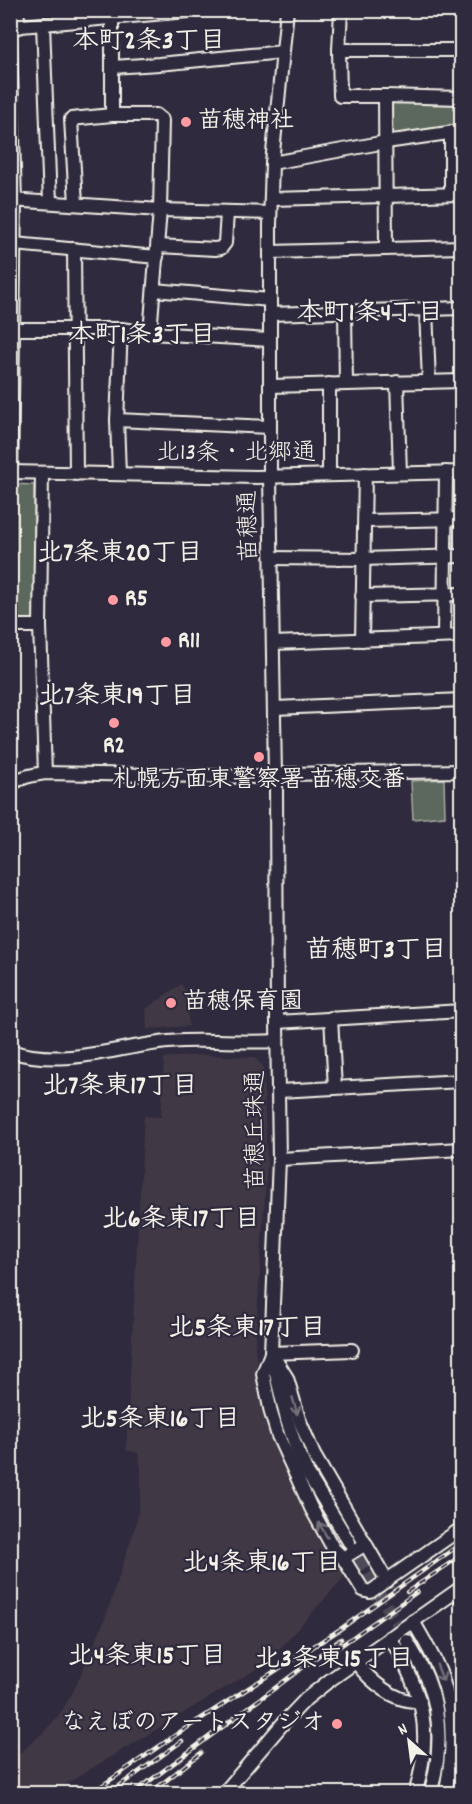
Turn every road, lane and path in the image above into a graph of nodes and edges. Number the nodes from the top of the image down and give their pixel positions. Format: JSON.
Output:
{"nodes":[{"id":1,"x":17,"y":10,"type":"edge"},
{"id":2,"x":198,"y":10,"type":"edge"},
{"id":3,"x":287,"y":10,"type":"edge"},
{"id":4,"x":341,"y":10,"type":"edge"},
{"id":5,"x":89,"y":16,"type":"edge"},
{"id":6,"x":112,"y":19,"type":"junction"},
{"id":7,"x":43,"y":24,"type":"junction"},
{"id":8,"x":15,"y":27,"type":"edge"},
{"id":9,"x":10,"y":42,"type":"edge"},
{"id":10,"x":339,"y":50,"type":"junction"},
{"id":11,"x":462,"y":50,"type":"edge"},
{"id":12,"x":282,"y":52,"type":"junction"},
{"id":13,"x":112,"y":67,"type":"junction"},
{"id":14,"x":385,"y":96,"type":"junction"},
{"id":15,"x":462,"y":98,"type":"edge"},
{"id":16,"x":112,"y":116,"type":"junction"},
{"id":17,"x":456,"y":131,"type":"edge"},
{"id":18,"x":386,"y":142,"type":"junction"},
{"id":19,"x":272,"y":163,"type":"junction"},
{"id":20,"x":456,"y":194,"type":"edge"},
{"id":21,"x":385,"y":196,"type":"junction"},
{"id":22,"x":271,"y":199,"type":"junction"},
{"id":23,"x":13,"y":200,"type":"edge"},
{"id":24,"x":50,"y":202,"type":"junction"},
{"id":25,"x":76,"y":204,"type":"junction"},
{"id":26,"x":160,"y":210,"type":"junction"},
{"id":27,"x":227,"y":213,"type":"junction"},
{"id":28,"x":270,"y":213,"type":"junction"},
{"id":29,"x":14,"y":244,"type":"junction"},
{"id":30,"x":462,"y":247,"type":"edge"},
{"id":31,"x":74,"y":249,"type":"junction"},
{"id":32,"x":386,"y":249,"type":"junction"},
{"id":33,"x":158,"y":251,"type":"junction"},
{"id":34,"x":270,"y":252,"type":"junction"},
{"id":35,"x":154,"y":290,"type":"junction"},
{"id":36,"x":270,"y":300,"type":"junction"},
{"id":37,"x":462,"y":308,"type":"edge"},
{"id":38,"x":426,"y":309,"type":"junction"},
{"id":39,"x":345,"y":311,"type":"junction"},
{"id":40,"x":270,"y":314,"type":"junction"},
{"id":41,"x":75,"y":328,"type":"junction"},
{"id":42,"x":12,"y":329,"type":"edge"},
{"id":43,"x":121,"y":329,"type":"junction"},
{"id":44,"x":150,"y":333,"type":"junction"},
{"id":45,"x":270,"y":340,"type":"junction"},
{"id":46,"x":462,"y":381,"type":"edge"},
{"id":47,"x":397,"y":382,"type":"junction"},
{"id":48,"x":429,"y":382,"type":"junction"},
{"id":49,"x":329,"y":384,"type":"junction"},
{"id":50,"x":346,"y":384,"type":"junction"},
{"id":51,"x":270,"y":386,"type":"junction"},
{"id":52,"x":117,"y":420,"type":"junction"},
{"id":53,"x":270,"y":427,"type":"junction"},
{"id":54,"x":11,"y":472,"type":"edge"},
{"id":55,"x":446,"y":472,"type":"junction"},
{"id":56,"x":462,"y":472,"type":"edge"},
{"id":57,"x":42,"y":473,"type":"junction"},
{"id":58,"x":399,"y":473,"type":"junction"},
{"id":59,"x":76,"y":474,"type":"junction"},
{"id":60,"x":119,"y":474,"type":"junction"},
{"id":61,"x":365,"y":474,"type":"junction"},
{"id":62,"x":329,"y":475,"type":"junction"},
{"id":63,"x":270,"y":477,"type":"junction"},
{"id":64,"x":446,"y":519,"type":"junction"},
{"id":65,"x":462,"y":519,"type":"edge"},
{"id":66,"x":365,"y":521,"type":"junction"},
{"id":67,"x":462,"y":556,"type":"edge"},
{"id":68,"x":446,"y":557,"type":"junction"},
{"id":69,"x":272,"y":558,"type":"junction"},
{"id":70,"x":363,"y":559,"type":"junction"},
{"id":71,"x":462,"y":594,"type":"edge"},
{"id":72,"x":445,"y":595,"type":"junction"},
{"id":73,"x":362,"y":596,"type":"junction"},
{"id":74,"x":10,"y":626,"type":"edge"},
{"id":75,"x":40,"y":626,"type":"junction"},
{"id":76,"x":444,"y":636,"type":"junction"},
{"id":77,"x":462,"y":636,"type":"edge"},
{"id":78,"x":362,"y":640,"type":"junction"},
{"id":79,"x":273,"y":643,"type":"junction"},
{"id":80,"x":462,"y":700,"type":"edge"},
{"id":81,"x":275,"y":708,"type":"junction"},
{"id":82,"x":462,"y":771,"type":"edge"},
{"id":83,"x":45,"y":773,"type":"junction"},
{"id":84,"x":275,"y":776,"type":"junction"},
{"id":85,"x":12,"y":781,"type":"edge"},
{"id":86,"x":462,"y":1011,"type":"edge"},
{"id":87,"x":331,"y":1018,"type":"junction"},
{"id":88,"x":277,"y":1022,"type":"junction"},
{"id":89,"x":277,"y":1041,"type":"junction"},
{"id":90,"x":10,"y":1051,"type":"edge"},
{"id":91,"x":462,"y":1081,"type":"edge"},
{"id":92,"x":335,"y":1088,"type":"junction"},
{"id":93,"x":279,"y":1091,"type":"junction"},
{"id":94,"x":462,"y":1149,"type":"edge"},
{"id":95,"x":279,"y":1159,"type":"junction"},
{"id":96,"x":352,"y":1350,"type":"dead end"},
{"id":97,"x":271,"y":1353,"type":"junction"},
{"id":98,"x":462,"y":1528,"type":"edge"},
{"id":99,"x":349,"y":1542,"type":"tunnel mouth"},
{"id":100,"x":366,"y":1544,"type":"junction"},
{"id":101,"x":343,"y":1558,"type":"junction"},
{"id":102,"x":387,"y":1581,"type":"junction"},
{"id":103,"x":462,"y":1587,"type":"edge"},
{"id":104,"x":413,"y":1621,"type":"junction"},
{"id":105,"x":390,"y":1637,"type":"junction"},
{"id":106,"x":407,"y":1641,"type":"tunnel mouth"},
{"id":107,"x":356,"y":1662,"type":"junction"},
{"id":108,"x":420,"y":1701,"type":"junction"},
{"id":109,"x":457,"y":1724,"type":"edge"},
{"id":110,"x":223,"y":1794,"type":"edge"},
{"id":111,"x":415,"y":1794,"type":"edge"},
{"id":112,"x":430,"y":1794,"type":"edge"},
{"id":113,"x":445,"y":1794,"type":"edge"}],
"edges":[{"from":1,"to":8,"type":"street"},
{"from":2,"to":6,"type":"street"},
{"from":3,"to":12,"type":"street","name":"苗穂通"},
{"from":4,"to":10,"type":"street"},
{"from":5,"to":6,"type":"street"},
{"from":5,"to":7,"type":"street"},
{"from":6,"to":13,"type":"street"},
{"from":7,"to":8,"type":"street"},
{"from":7,"to":24,"type":"street"},
{"from":9,"to":23,"type":"street"},
{"from":10,"to":11,"type":"street"},
{"from":10,"to":14,"type":"street"},
{"from":12,"to":13,"type":"street"},
{"from":12,"to":19,"type":"street","name":"苗穂通"},
{"from":13,"to":16,"type":"street"},
{"from":14,"to":15,"type":"street"},
{"from":14,"to":18,"type":"street"},
{"from":16,"to":25,"type":"street"},
{"from":16,"to":26,"type":"street"},
{"from":17,"to":18,"type":"street"},
{"from":17,"to":20,"type":"street"},
{"from":18,"to":19,"type":"street"},
{"from":18,"to":21,"type":"street"},
{"from":19,"to":22,"type":"street","name":"苗穂通"},
{"from":20,"to":21,"type":"street"},
{"from":21,"to":22,"type":"street"},
{"from":21,"to":32,"type":"street"},
{"from":22,"to":28,"type":"street","name":"苗穂通"},
{"from":23,"to":24,"type":"street"},
{"from":23,"to":29,"type":"street"},
{"from":24,"to":25,"type":"street"},
{"from":25,"to":26,"type":"street"},
{"from":26,"to":27,"type":"street"},
{"from":26,"to":33,"type":"street"},
{"from":27,"to":28,"type":"street"},
{"from":27,"to":33,"type":"street"},
{"from":28,"to":34,"type":"street","name":"苗穂通"},
{"from":29,"to":31,"type":"street"},
{"from":29,"to":42,"type":"street"},
{"from":30,"to":32,"type":"street"},
{"from":31,"to":33,"type":"street"},
{"from":31,"to":41,"type":"street"},
{"from":32,"to":34,"type":"street"},
{"from":33,"to":35,"type":"street"},
{"from":34,"to":36,"type":"street","name":"苗穂通"},
{"from":35,"to":36,"type":"street"},
{"from":35,"to":44,"type":"street"},
{"from":36,"to":40,"type":"street","name":"苗穂通"},
{"from":37,"to":38,"type":"street"},
{"from":38,"to":39,"type":"street"},
{"from":38,"to":48,"type":"street"},
{"from":39,"to":40,"type":"street"},
{"from":39,"to":50,"type":"street"},
{"from":40,"to":45,"type":"street","name":"苗穂通"},
{"from":41,"to":42,"type":"street"},
{"from":41,"to":43,"type":"street"},
{"from":41,"to":59,"type":"street"},
{"from":42,"to":54,"type":"street"},
{"from":43,"to":44,"type":"street"},
{"from":43,"to":52,"type":"street"},
{"from":44,"to":45,"type":"street"},
{"from":45,"to":51,"type":"street","name":"苗穂通"},
{"from":46,"to":48,"type":"street"},
{"from":47,"to":48,"type":"street"},
{"from":47,"to":50,"type":"street"},
{"from":47,"to":58,"type":"street"},
{"from":49,"to":50,"type":"street"},
{"from":49,"to":51,"type":"street"},
{"from":49,"to":62,"type":"street"},
{"from":51,"to":53,"type":"street","name":"苗穂通"},
{"from":52,"to":53,"type":"street"},
{"from":52,"to":60,"type":"street"},
{"from":53,"to":63,"type":"street","name":"苗穂通"},
{"from":54,"to":57,"type":"street","name":"北13条・北郷通"},
{"from":55,"to":56,"type":"street","name":"北13条・北郷通"},
{"from":55,"to":58,"type":"street","name":"北13条・北郷通"},
{"from":55,"to":64,"type":"street"},
{"from":57,"to":59,"type":"street","name":"北13条・北郷通"},
{"from":57,"to":75,"type":"street"},
{"from":58,"to":61,"type":"street","name":"北13条・北郷通"},
{"from":59,"to":60,"type":"street","name":"北13条・北郷通"},
{"from":60,"to":63,"type":"street","name":"北13条・北郷通"},
{"from":61,"to":62,"type":"street","name":"北13条・北郷通"},
{"from":61,"to":66,"type":"street"},
{"from":62,"to":63,"type":"street","name":"北13条・北郷通"},
{"from":63,"to":69,"type":"street","name":"苗穂通"},
{"from":64,"to":65,"type":"street"},
{"from":64,"to":66,"type":"street"},
{"from":64,"to":68,"type":"street"},
{"from":66,"to":70,"type":"street"},
{"from":67,"to":68,"type":"street"},
{"from":68,"to":70,"type":"street"},
{"from":68,"to":72,"type":"street"},
{"from":69,"to":70,"type":"street"},
{"from":69,"to":79,"type":"street","name":"苗穂通"},
{"from":70,"to":73,"type":"street"},
{"from":71,"to":72,"type":"street"},
{"from":72,"to":73,"type":"street"},
{"from":72,"to":76,"type":"street"},
{"from":73,"to":78,"type":"street"},
{"from":74,"to":75,"type":"street"},
{"from":75,"to":83,"type":"street"},
{"from":76,"to":77,"type":"street"},
{"from":76,"to":78,"type":"street"},
{"from":78,"to":79,"type":"street"},
{"from":79,"to":81,"type":"street","name":"苗穂通"},
{"from":80,"to":81,"type":"street"},
{"from":81,"to":84,"type":"street","name":"苗穂通"},
{"from":82,"to":84,"type":"street"},
{"from":83,"to":84,"type":"street"},
{"from":83,"to":85,"type":"street"},
{"from":84,"to":88,"type":"street","name":"苗穂通"},
{"from":86,"to":87,"type":"street"},
{"from":87,"to":88,"type":"street"},
{"from":87,"to":92,"type":"street"},
{"from":88,"to":89,"type":"street","name":"苗穂通"},
{"from":89,"to":90,"type":"street","name":"苗穂丘珠通"},
{"from":89,"to":93,"type":"street","name":"苗穂丘珠通"},
{"from":91,"to":92,"type":"street"},
{"from":92,"to":93,"type":"street"},
{"from":93,"to":95,"type":"street","name":"苗穂丘珠通"},
{"from":94,"to":95,"type":"street"},
{"from":95,"to":97,"type":"street","name":"苗穂丘珠通"},
{"from":96,"to":97,"type":"street"},
{"from":97,"to":99,"type":"street","name":"苗穂丘珠通"},
{"from":97,"to":100,"type":"street","one_way":true},
{"from":101,"to":97,"type":"street","one_way":true},
{"from":98,"to":102,"type":"street"},
{"from":100,"to":101,"type":"street"},
{"from":100,"to":102,"type":"street"},
{"from":101,"to":102,"type":"street"},
{"from":103,"to":104,"type":"street"},
{"from":104,"to":105,"type":"street"},
{"from":104,"to":109,"type":"street","one_way":true},
{"from":105,"to":107,"type":"street"},
{"from":105,"to":108,"type":"street"},
{"from":106,"to":112,"type":"street"},
{"from":107,"to":108,"type":"street"},
{"from":107,"to":110,"type":"street"},
{"from":108,"to":111,"type":"street"},
{"from":109,"to":113,"type":"street"}]}
